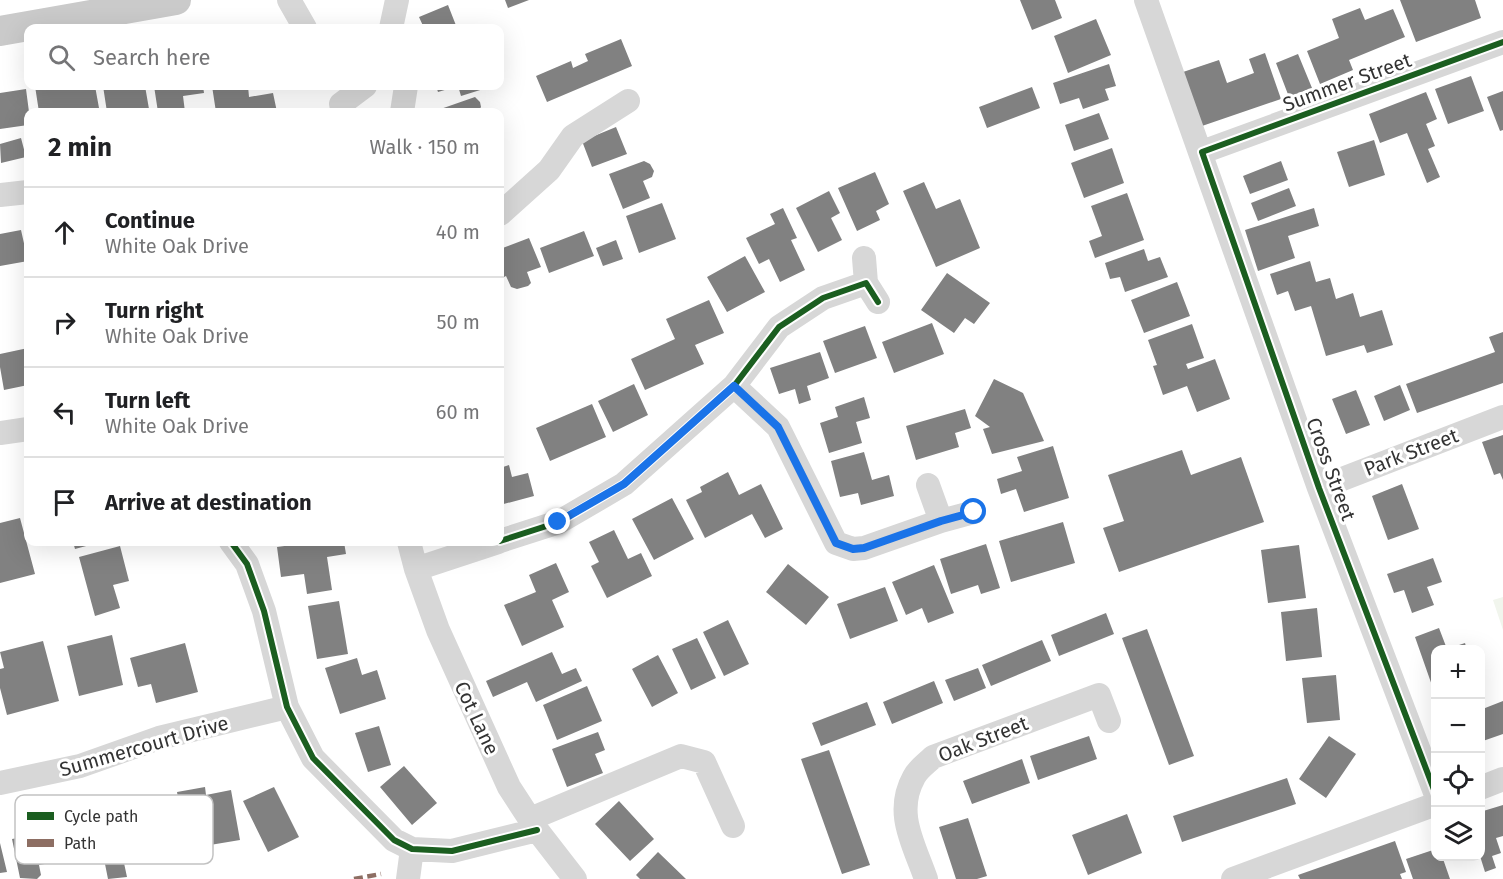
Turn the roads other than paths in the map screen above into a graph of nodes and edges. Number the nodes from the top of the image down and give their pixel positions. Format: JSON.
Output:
{"nodes":[{"id":1,"x":176,"y":0,"type":"edge"},
{"id":2,"x":289,"y":0,"type":"edge"},
{"id":3,"x":397,"y":0,"type":"edge"},
{"id":4,"x":1146,"y":0,"type":"edge"},
{"id":5,"x":40,"y":24,"type":"edge"},
{"id":6,"x":303,"y":24,"type":"edge"},
{"id":7,"x":392,"y":24,"type":"edge"},
{"id":8,"x":24,"y":27,"type":"edge"},
{"id":9,"x":0,"y":31,"type":"edge"},
{"id":10,"x":1503,"y":42,"type":"edge"},
{"id":11,"x":358,"y":90,"type":"edge"},
{"id":12,"x":405,"y":90,"type":"edge"},
{"id":13,"x":339,"y":101,"type":"edge"},
{"id":14,"x":628,"y":101,"type":"dead end"},
{"id":15,"x":403,"y":108,"type":"edge"},
{"id":16,"x":1202,"y":152,"type":"junction"},
{"id":17,"x":24,"y":192,"type":"edge"},
{"id":18,"x":0,"y":195,"type":"edge"},
{"id":19,"x":504,"y":210,"type":"edge"},
{"id":20,"x":864,"y":258,"type":"dead end"},
{"id":21,"x":734,"y":386,"type":"junction"},
{"id":22,"x":1503,"y":417,"type":"edge"},
{"id":23,"x":24,"y":430,"type":"edge"},
{"id":24,"x":0,"y":433,"type":"edge"},
{"id":25,"x":928,"y":485,"type":"dead end"},
{"id":26,"x":1319,"y":488,"type":"junction"},
{"id":27,"x":974,"y":512,"type":"dead end"},
{"id":28,"x":941,"y":521,"type":"junction"},
{"id":29,"x":504,"y":539,"type":"edge"},
{"id":30,"x":234,"y":546,"type":"edge"},
{"id":31,"x":410,"y":546,"type":"edge"},
{"id":32,"x":484,"y":546,"type":"edge"},
{"id":33,"x":416,"y":568,"type":"junction"},
{"id":34,"x":287,"y":707,"type":"junction"},
{"id":35,"x":1109,"y":721,"type":"dead end"},
{"id":36,"x":1503,"y":779,"type":"edge"},
{"id":37,"x":1431,"y":782,"type":"edge"},
{"id":38,"x":0,"y":783,"type":"edge"},
{"id":39,"x":1485,"y":786,"type":"edge"},
{"id":40,"x":1431,"y":806,"type":"edge"},
{"id":41,"x":533,"y":824,"type":"junction"},
{"id":42,"x":733,"y":826,"type":"dead end"},
{"id":43,"x":412,"y":849,"type":"junction"},
{"id":44,"x":408,"y":879,"type":"edge"},
{"id":45,"x":575,"y":879,"type":"edge"},
{"id":46,"x":926,"y":879,"type":"edge"},
{"id":47,"x":1233,"y":879,"type":"edge"}],
"edges":[{"from":1,"to":5,"type":"main road"},
{"from":2,"to":6,"type":"street"},
{"from":3,"to":7,"type":"street"},
{"from":4,"to":16,"type":"street","name":"Cross Street"},
{"from":8,"to":9,"type":"main road"},
{"from":10,"to":16,"type":"street","name":"Summer Street"},
{"from":11,"to":13,"type":"street"},
{"from":12,"to":15,"type":"street"},
{"from":14,"to":19,"type":"street"},
{"from":16,"to":26,"type":"street","name":"Cross Street"},
{"from":17,"to":18,"type":"street"},
{"from":20,"to":21,"type":"street"},
{"from":21,"to":28,"type":"street"},
{"from":21,"to":29,"type":"street"},
{"from":22,"to":26,"type":"street","name":"Park Street"},
{"from":23,"to":24,"type":"street"},
{"from":25,"to":28,"type":"street"},
{"from":26,"to":37,"type":"street","name":"Cross Street"},
{"from":27,"to":28,"type":"street"},
{"from":30,"to":34,"type":"street"},
{"from":31,"to":33,"type":"street","name":"Cot Lane"},
{"from":32,"to":33,"type":"street"},
{"from":33,"to":41,"type":"street","name":"Cot Lane"},
{"from":34,"to":38,"type":"street","name":"Summercourt Drive"},
{"from":34,"to":43,"type":"street"},
{"from":35,"to":46,"type":"street","name":"Oak Street"},
{"from":36,"to":39,"type":"street"},
{"from":40,"to":47,"type":"street"},
{"from":41,"to":42,"type":"street"},
{"from":41,"to":43,"type":"street"},
{"from":41,"to":45,"type":"street","name":"Cot Lane"},
{"from":43,"to":44,"type":"street"}]}
